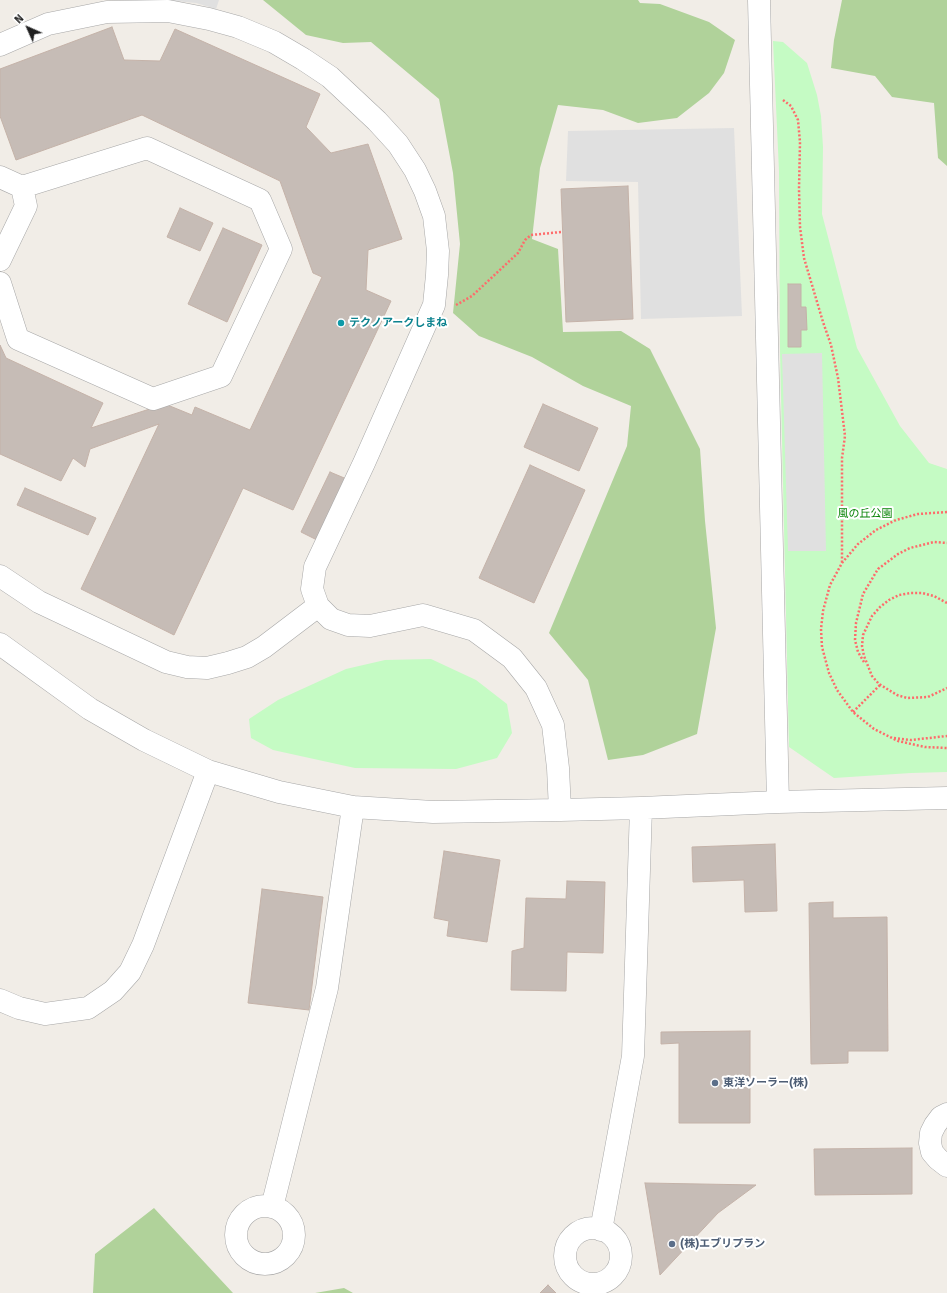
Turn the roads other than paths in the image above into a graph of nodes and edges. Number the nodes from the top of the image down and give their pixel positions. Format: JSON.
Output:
{"nodes":[{"id":1,"x":759,"y":0,"type":"edge"},
{"id":2,"x":106,"y":6,"type":"edge"},
{"id":3,"x":0,"y":45,"type":"edge"},
{"id":4,"x":0,"y":177,"type":"edge"},
{"id":5,"x":22,"y":187,"type":"junction"},
{"id":6,"x":0,"y":260,"type":"edge"},
{"id":7,"x":0,"y":283,"type":"edge"},
{"id":8,"x":0,"y":576,"type":"edge"},
{"id":9,"x":318,"y":606,"type":"junction"},
{"id":10,"x":0,"y":644,"type":"edge"},
{"id":11,"x":208,"y":771,"type":"junction"},
{"id":12,"x":947,"y":798,"type":"edge"},
{"id":13,"x":778,"y":802,"type":"junction"},
{"id":14,"x":353,"y":807,"type":"junction"},
{"id":15,"x":642,"y":808,"type":"junction"},
{"id":16,"x":560,"y":810,"type":"junction"},
{"id":17,"x":0,"y":1000,"type":"edge"},
{"id":18,"x":947,"y":1114,"type":"edge"},
{"id":19,"x":947,"y":1166,"type":"edge"},
{"id":20,"x":272,"y":1206,"type":"dead end"},
{"id":21,"x":601,"y":1230,"type":"dead end"}],
"edges":[{"from":1,"to":13,"type":"street"},
{"from":2,"to":3,"type":"street"},
{"from":2,"to":9,"type":"street"},
{"from":4,"to":5,"type":"street"},
{"from":5,"to":6,"type":"street"},
{"from":5,"to":7,"type":"street"},
{"from":8,"to":9,"type":"street"},
{"from":9,"to":16,"type":"street"},
{"from":10,"to":11,"type":"street"},
{"from":11,"to":14,"type":"street"},
{"from":11,"to":17,"type":"street"},
{"from":12,"to":13,"type":"street"},
{"from":13,"to":15,"type":"street"},
{"from":14,"to":16,"type":"street"},
{"from":14,"to":20,"type":"street"},
{"from":15,"to":16,"type":"street"},
{"from":15,"to":21,"type":"street"},
{"from":18,"to":19,"type":"street"}]}
